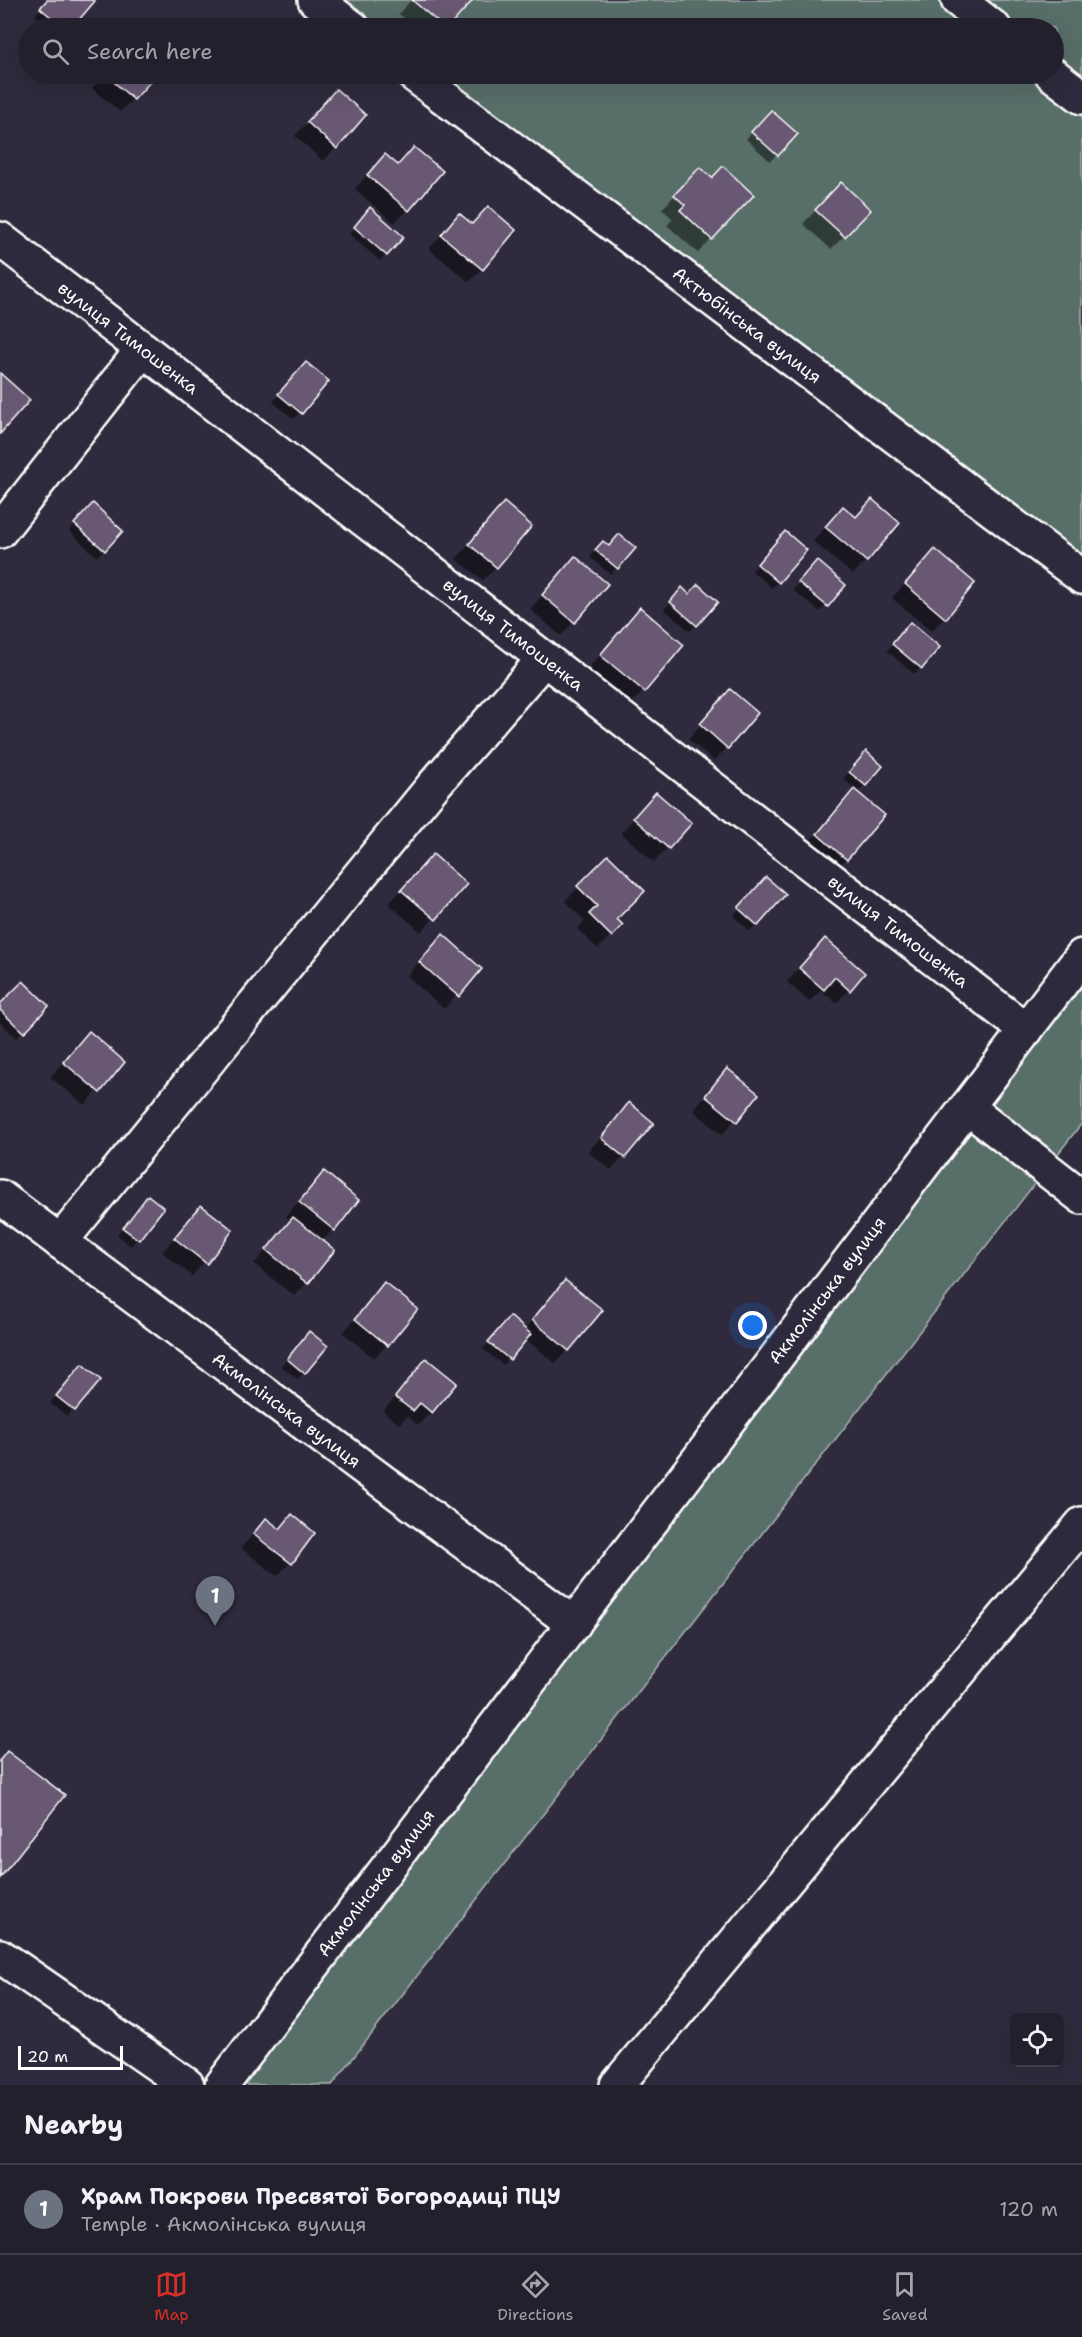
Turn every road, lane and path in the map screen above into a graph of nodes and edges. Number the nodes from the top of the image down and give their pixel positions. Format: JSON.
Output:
{"nodes":[{"id":1,"x":315,"y":0,"type":"edge"},
{"id":2,"x":957,"y":0,"type":"edge"},
{"id":3,"x":339,"y":18,"type":"edge"},
{"id":4,"x":981,"y":18,"type":"edge"},
{"id":5,"x":1064,"y":83,"type":"edge"},
{"id":6,"x":426,"y":84,"type":"edge"},
{"id":7,"x":1082,"y":97,"type":"edge"},
{"id":8,"x":0,"y":239,"type":"edge"},
{"id":9,"x":143,"y":349,"type":"junction"},
{"id":10,"x":0,"y":531,"type":"edge"},
{"id":11,"x":1082,"y":577,"type":"edge"},
{"id":12,"x":544,"y":659,"type":"junction"},
{"id":13,"x":1082,"y":956,"type":"edge"},
{"id":14,"x":1026,"y":1030,"type":"junction"},
{"id":15,"x":967,"y":1107,"type":"junction"},
{"id":16,"x":0,"y":1197,"type":"edge"},
{"id":17,"x":1082,"y":1197,"type":"edge"},
{"id":18,"x":60,"y":1242,"type":"junction"},
{"id":19,"x":1082,"y":1524,"type":"edge"},
{"id":20,"x":574,"y":1624,"type":"junction"},
{"id":21,"x":0,"y":1956,"type":"edge"},
{"id":22,"x":187,"y":2085,"type":"edge"},
{"id":23,"x":222,"y":2085,"type":"edge"},
{"id":24,"x":617,"y":2085,"type":"edge"}],
"edges":[{"from":1,"to":3,"type":"street"},
{"from":2,"to":4,"type":"street"},
{"from":5,"to":7,"type":"street"},
{"from":6,"to":11,"type":"street","name":"Актюбінська вулиця"},
{"from":8,"to":9,"type":"street","name":"вулиця Тимошенка"},
{"from":9,"to":10,"type":"street"},
{"from":9,"to":12,"type":"street","name":"вулиця Тимошенка"},
{"from":12,"to":14,"type":"street","name":"вулиця Тимошенка"},
{"from":12,"to":18,"type":"street"},
{"from":13,"to":14,"type":"street","name":"Акмолінська вулиця"},
{"from":14,"to":15,"type":"street","name":"Акмолінська вулиця"},
{"from":15,"to":17,"type":"street"},
{"from":15,"to":20,"type":"street","name":"Акмолінська вулиця"},
{"from":16,"to":18,"type":"street","name":"Акмолінська вулиця"},
{"from":18,"to":20,"type":"street","name":"Акмолінська вулиця"},
{"from":19,"to":24,"type":"street"},
{"from":20,"to":23,"type":"street","name":"Акмолінська вулиця"},
{"from":21,"to":22,"type":"street"}]}
